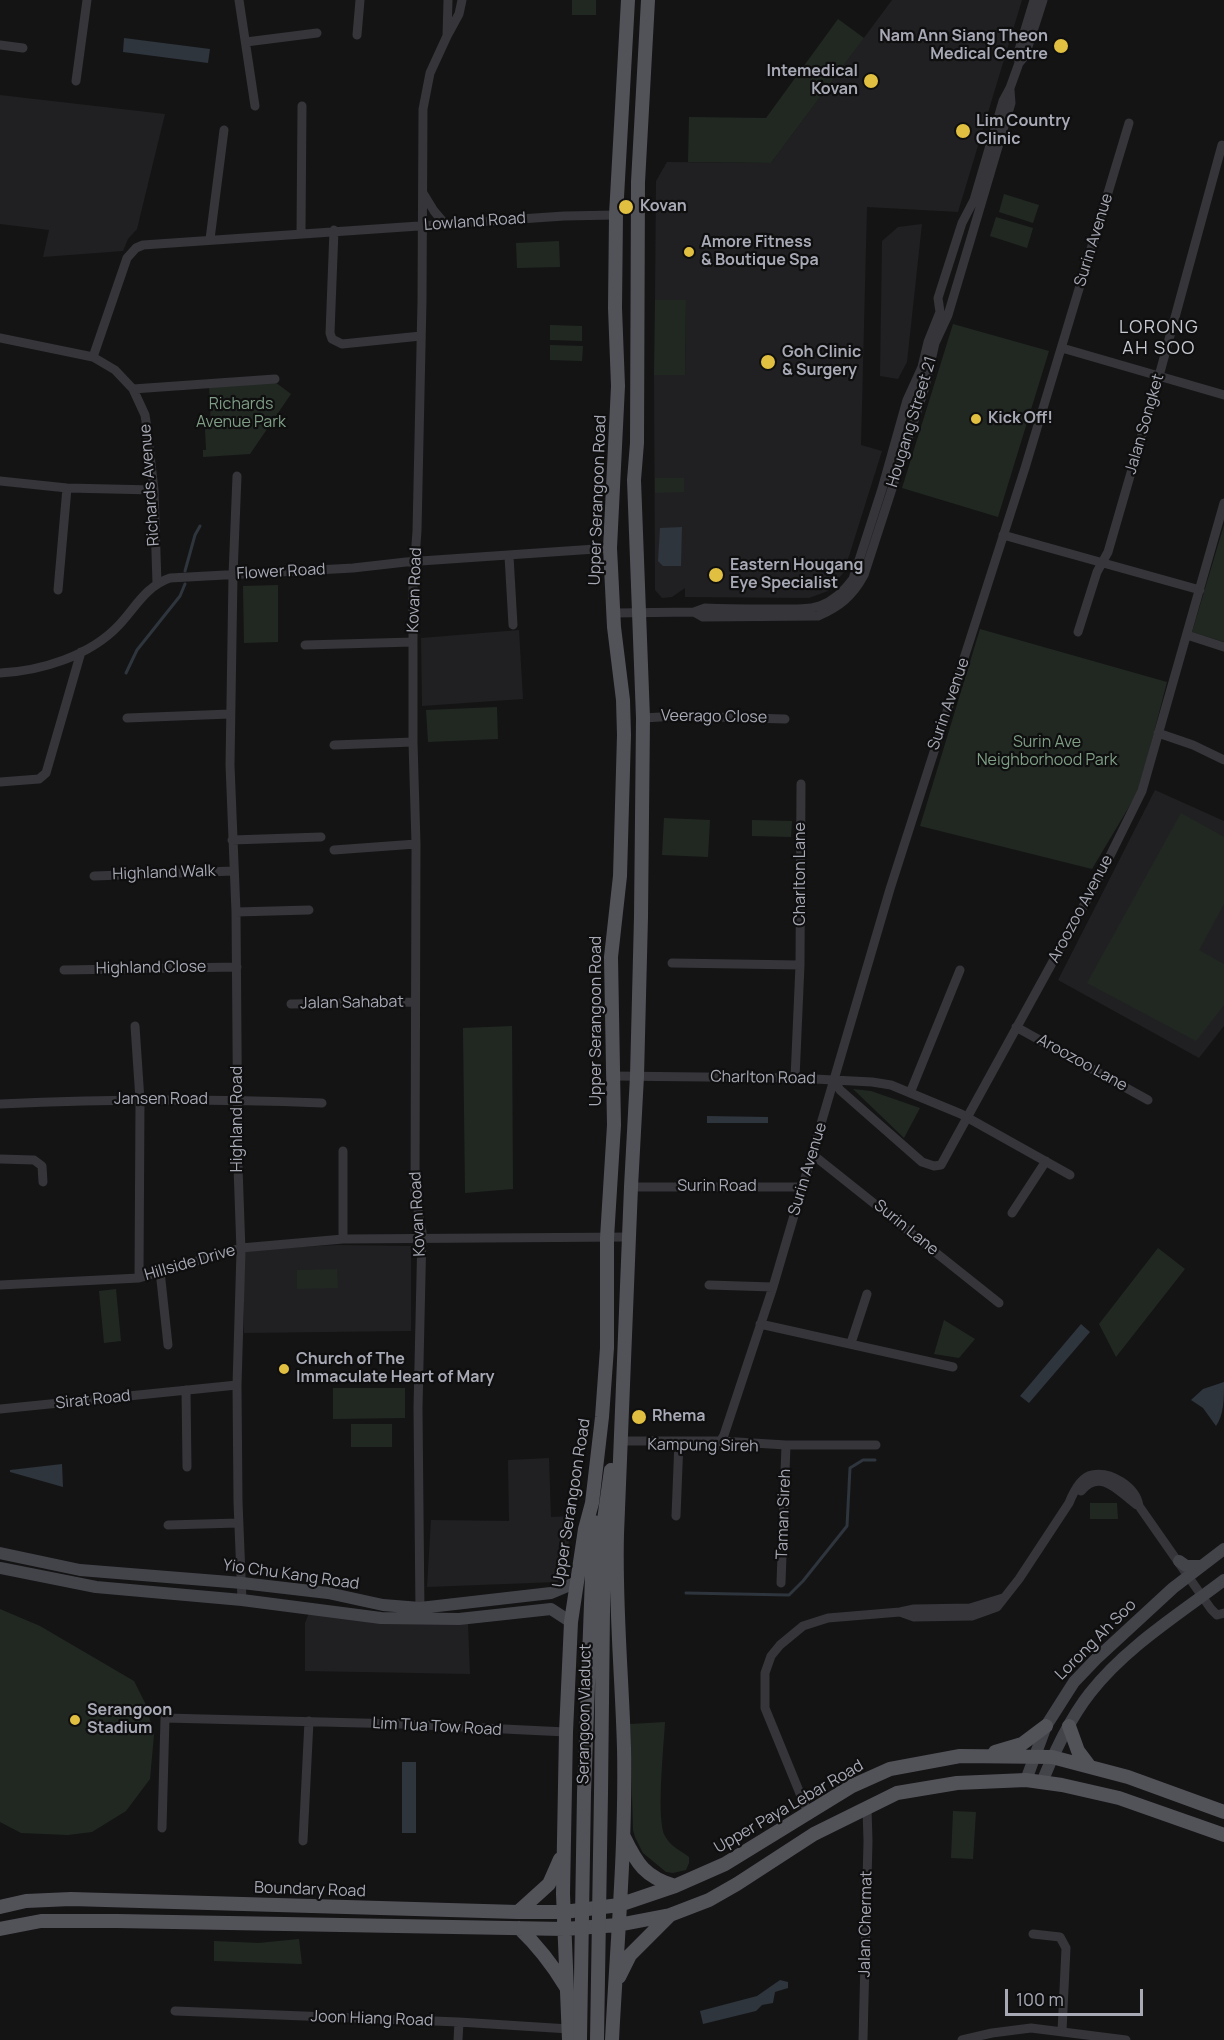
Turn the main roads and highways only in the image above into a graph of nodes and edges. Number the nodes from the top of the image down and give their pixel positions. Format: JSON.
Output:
{"nodes":[{"id":1,"x":628,"y":0,"type":"edge"},
{"id":2,"x":648,"y":0,"type":"edge"},
{"id":3,"x":660,"y":0,"type":"edge"},
{"id":4,"x":646,"y":25,"type":"junction"},
{"id":5,"x":622,"y":1390,"type":"junction"},
{"id":6,"x":592,"y":1503,"type":"junction"},
{"id":7,"x":1224,"y":1549,"type":"edge"},
{"id":8,"x":0,"y":1553,"type":"edge"},
{"id":9,"x":1179,"y":1561,"type":"road end"},
{"id":10,"x":1202,"y":1566,"type":"junction"},
{"id":11,"x":0,"y":1568,"type":"edge"},
{"id":12,"x":1224,"y":1580,"type":"edge"},
{"id":13,"x":577,"y":1582,"type":"junction"},
{"id":14,"x":551,"y":1593,"type":"junction"},
{"id":15,"x":551,"y":1609,"type":"junction"},
{"id":16,"x":420,"y":1614,"type":"junction"},
{"id":17,"x":571,"y":1622,"type":"junction"},
{"id":18,"x":1046,"y":1726,"type":"junction"},
{"id":19,"x":1069,"y":1726,"type":"junction"},
{"id":20,"x":960,"y":1756,"type":"junction"},
{"id":21,"x":1035,"y":1757,"type":"junction"},
{"id":22,"x":1052,"y":1757,"type":"junction"},
{"id":23,"x":1090,"y":1767,"type":"junction"},
{"id":24,"x":1026,"y":1780,"type":"junction"},
{"id":25,"x":1042,"y":1782,"type":"junction"},
{"id":26,"x":1224,"y":1812,"type":"edge"},
{"id":27,"x":623,"y":1835,"type":"junction"},
{"id":28,"x":1224,"y":1835,"type":"edge"},
{"id":29,"x":564,"y":1852,"type":"junction"},
{"id":30,"x":675,"y":1886,"type":"junction"},
{"id":31,"x":26,"y":1901,"type":"junction"},
{"id":32,"x":0,"y":1902,"type":"edge"},
{"id":33,"x":619,"y":1905,"type":"junction"},
{"id":34,"x":0,"y":1907,"type":"edge"},
{"id":35,"x":518,"y":1912,"type":"junction"},
{"id":36,"x":564,"y":1912,"type":"junction"},
{"id":37,"x":670,"y":1915,"type":"junction"},
{"id":38,"x":618,"y":1925,"type":"junction"},
{"id":39,"x":6,"y":1928,"type":"edge"},
{"id":40,"x":519,"y":1928,"type":"junction"},
{"id":41,"x":565,"y":1929,"type":"junction"},
{"id":42,"x":0,"y":1937,"type":"edge"},
{"id":43,"x":566,"y":1988,"type":"junction"},
{"id":44,"x":615,"y":1990,"type":"junction"},
{"id":45,"x":569,"y":2035,"type":"edge"},
{"id":46,"x":580,"y":2040,"type":"edge"},
{"id":47,"x":597,"y":2040,"type":"edge"},
{"id":48,"x":612,"y":2040,"type":"edge"}],
"edges":[{"from":1,"to":6,"type":"main road","name":"Upper Serangoon Road"},
{"from":2,"to":4,"type":"main road"},
{"from":3,"to":4,"type":"main road"},
{"from":4,"to":5,"type":"main road"},
{"from":5,"to":27,"type":"main road"},
{"from":5,"to":47,"type":"main road","name":"Serangoon Viaduct","bridge":true},
{"from":6,"to":13,"type":"main road","name":"Upper Serangoon Road"},
{"from":6,"to":46,"type":"main road","name":"Serangoon Viaduct","bridge":true},
{"from":7,"to":10,"type":"main road","name":"Lorong Ah Soo"},
{"from":8,"to":16,"type":"main road","name":"Yio Chu Kang Road"},
{"from":9,"to":10,"type":"main road"},
{"from":10,"to":18,"type":"main road","name":"Lorong Ah Soo"},
{"from":11,"to":16,"type":"main road","name":"Yio Chu Kang Road"},
{"from":12,"to":19,"type":"main road","name":"Lorong Ah Soo"},
{"from":13,"to":14,"type":"main road","name":"Yio Chu Kang Road"},
{"from":13,"to":17,"type":"main road","name":"Upper Serangoon Road"},
{"from":14,"to":15,"type":"main road"},
{"from":14,"to":16,"type":"main road","name":"Yio Chu Kang Road"},
{"from":15,"to":16,"type":"main road","name":"Yio Chu Kang Road"},
{"from":15,"to":17,"type":"main road"},
{"from":17,"to":29,"type":"main road","name":"Upper Serangoon Road"},
{"from":18,"to":20,"type":"main road"},
{"from":18,"to":21,"type":"main road","name":"Lorong Ah Soo"},
{"from":19,"to":22,"type":"main road","name":"Lorong Ah Soo"},
{"from":19,"to":23,"type":"main road"},
{"from":20,"to":21,"type":"main road","name":"Upper Paya Lebar Road"},
{"from":20,"to":30,"type":"main road","name":"Upper Paya Lebar Road"},
{"from":21,"to":22,"type":"main road","name":"Upper Paya Lebar Road"},
{"from":21,"to":24,"type":"main road","name":"Lorong Ah Soo"},
{"from":22,"to":23,"type":"main road","name":"Upper Paya Lebar Road"},
{"from":22,"to":25,"type":"main road","name":"Lorong Ah Soo"},
{"from":23,"to":26,"type":"main road","name":"Upper Paya Lebar Road"},
{"from":24,"to":25,"type":"main road"},
{"from":24,"to":37,"type":"main road"},
{"from":25,"to":28,"type":"main road"},
{"from":27,"to":30,"type":"main road"},
{"from":27,"to":33,"type":"main road"},
{"from":29,"to":35,"type":"main road"},
{"from":29,"to":36,"type":"main road","name":"Upper Serangoon Road"},
{"from":30,"to":33,"type":"main road","name":"Upper Paya Lebar Road"},
{"from":31,"to":32,"type":"main road"},
{"from":31,"to":34,"type":"main road","name":"Boundary Road"},
{"from":31,"to":35,"type":"main road","name":"Boundary Road"},
{"from":33,"to":36,"type":"main road","name":"Boundary Road"},
{"from":33,"to":38,"type":"main road"},
{"from":35,"to":36,"type":"main road","name":"Boundary Road"},
{"from":36,"to":41,"type":"main road","name":"Upper Serangoon Road"},
{"from":37,"to":38,"type":"main road"},
{"from":37,"to":44,"type":"main road"},
{"from":38,"to":41,"type":"main road","name":"Boundary Road"},
{"from":38,"to":44,"type":"main road"},
{"from":39,"to":40,"type":"main road","name":"Boundary Road"},
{"from":39,"to":42,"type":"main road"},
{"from":40,"to":41,"type":"main road","name":"Boundary Road"},
{"from":40,"to":43,"type":"main road"},
{"from":41,"to":43,"type":"main road","name":"Upper Serangoon Road"},
{"from":43,"to":45,"type":"main road","name":"Upper Serangoon Road"},
{"from":44,"to":48,"type":"main road"}]}
